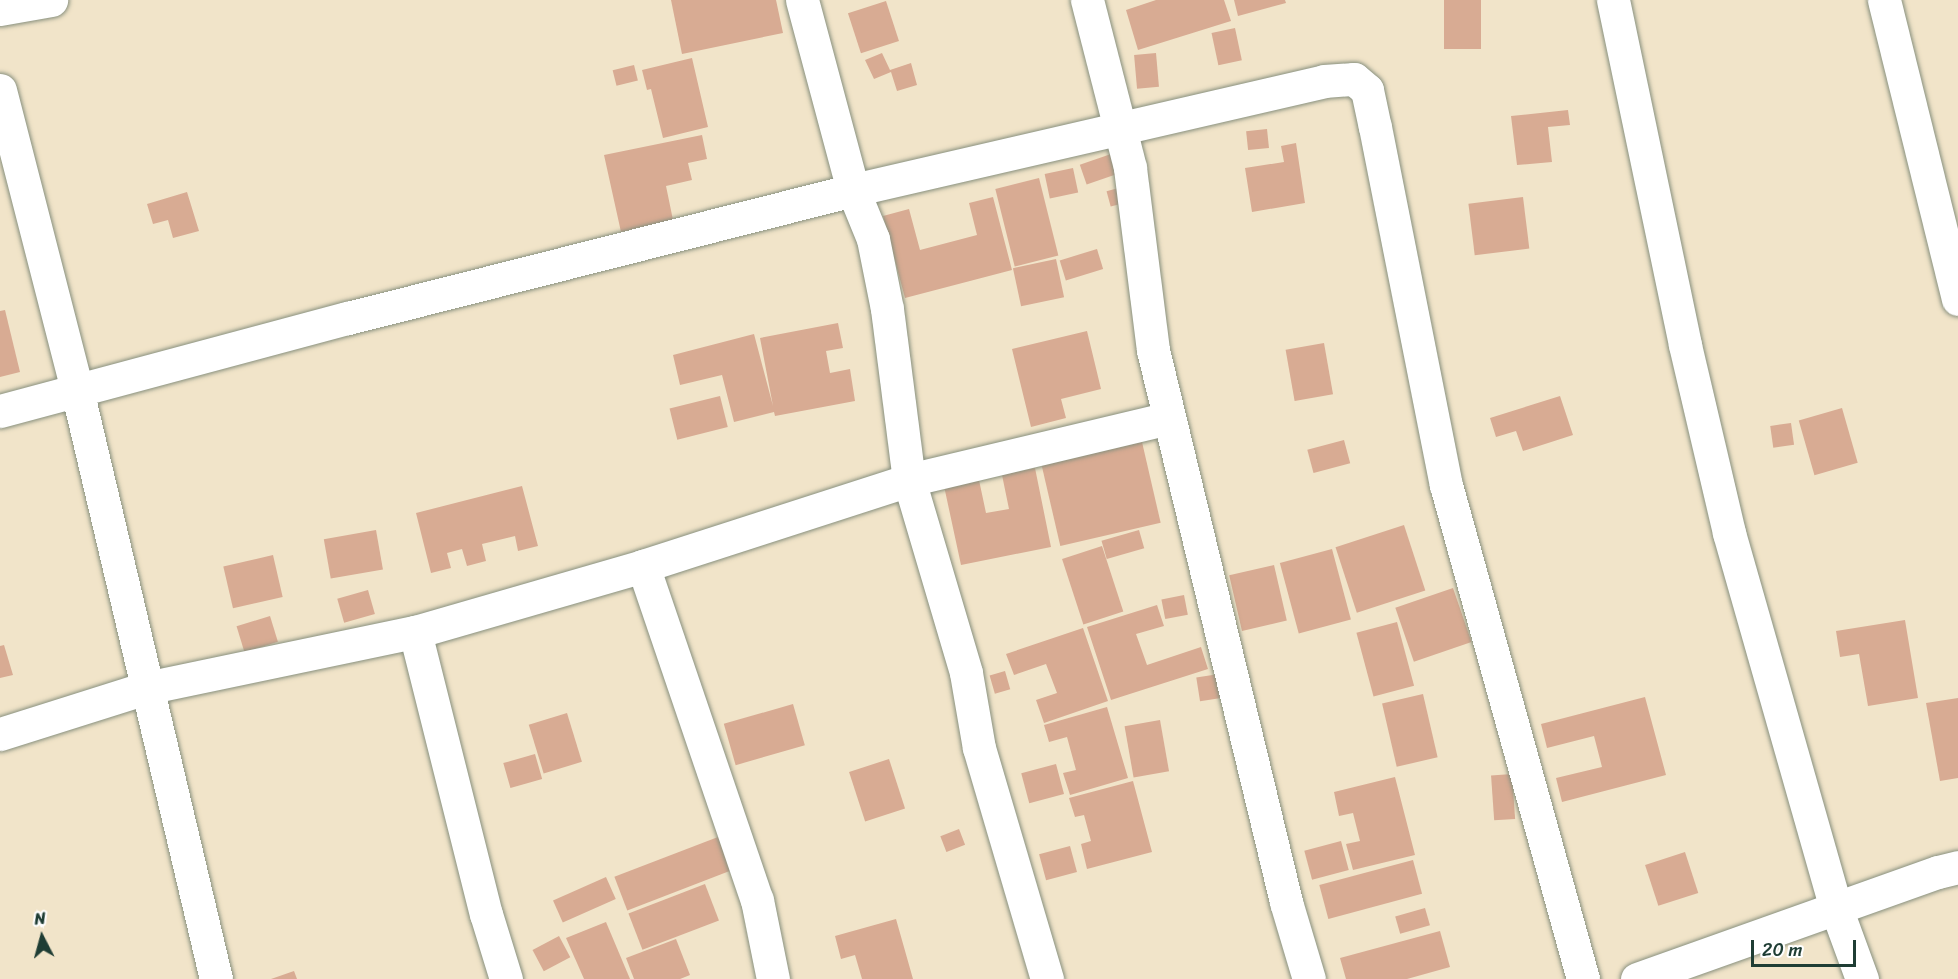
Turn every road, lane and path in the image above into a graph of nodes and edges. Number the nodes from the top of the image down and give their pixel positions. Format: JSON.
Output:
{"nodes":[{"id":1,"x":51,"y":0,"type":"edge"},
{"id":2,"x":802,"y":0,"type":"edge"},
{"id":3,"x":1087,"y":0,"type":"edge"},
{"id":4,"x":1612,"y":0,"type":"edge"},
{"id":5,"x":1884,"y":0,"type":"edge"},
{"id":6,"x":0,"y":9,"type":"edge"},
{"id":7,"x":0,"y":90,"type":"edge"},
{"id":8,"x":1118,"y":127,"type":"junction"},
{"id":9,"x":1945,"y":189,"type":"edge"},
{"id":10,"x":853,"y":190,"type":"junction"},
{"id":11,"x":1958,"y":299,"type":"edge"},
{"id":12,"x":77,"y":390,"type":"junction"},
{"id":13,"x":0,"y":411,"type":"edge"},
{"id":14,"x":1169,"y":418,"type":"junction"},
{"id":15,"x":909,"y":480,"type":"junction"},
{"id":16,"x":643,"y":566,"type":"junction"},
{"id":17,"x":415,"y":632,"type":"junction"},
{"id":18,"x":146,"y":688,"type":"junction"},
{"id":19,"x":0,"y":734,"type":"edge"},
{"id":20,"x":1958,"y":867,"type":"edge"},
{"id":21,"x":1836,"y":909,"type":"junction"},
{"id":22,"x":216,"y":979,"type":"edge"},
{"id":23,"x":506,"y":979,"type":"edge"},
{"id":24,"x":773,"y":979,"type":"edge"},
{"id":25,"x":1047,"y":979,"type":"edge"},
{"id":26,"x":1310,"y":979,"type":"edge"},
{"id":27,"x":1583,"y":979,"type":"edge"},
{"id":28,"x":1637,"y":979,"type":"edge"},
{"id":29,"x":1862,"y":979,"type":"edge"}],
"edges":[{"from":1,"to":6,"type":"street"},
{"from":2,"to":10,"type":"street"},
{"from":3,"to":8,"type":"street"},
{"from":4,"to":21,"type":"street"},
{"from":5,"to":9,"type":"street"},
{"from":7,"to":12,"type":"street"},
{"from":8,"to":10,"type":"street"},
{"from":8,"to":14,"type":"street"},
{"from":8,"to":27,"type":"street"},
{"from":9,"to":11,"type":"street"},
{"from":10,"to":12,"type":"street"},
{"from":10,"to":15,"type":"street"},
{"from":12,"to":13,"type":"street"},
{"from":12,"to":18,"type":"street"},
{"from":14,"to":15,"type":"street"},
{"from":14,"to":26,"type":"street"},
{"from":15,"to":16,"type":"street"},
{"from":15,"to":25,"type":"street"},
{"from":16,"to":17,"type":"street"},
{"from":16,"to":24,"type":"street"},
{"from":17,"to":18,"type":"street"},
{"from":17,"to":23,"type":"street"},
{"from":18,"to":19,"type":"street"},
{"from":18,"to":22,"type":"street"},
{"from":20,"to":21,"type":"street"},
{"from":21,"to":28,"type":"street"},
{"from":21,"to":29,"type":"street"}]}
